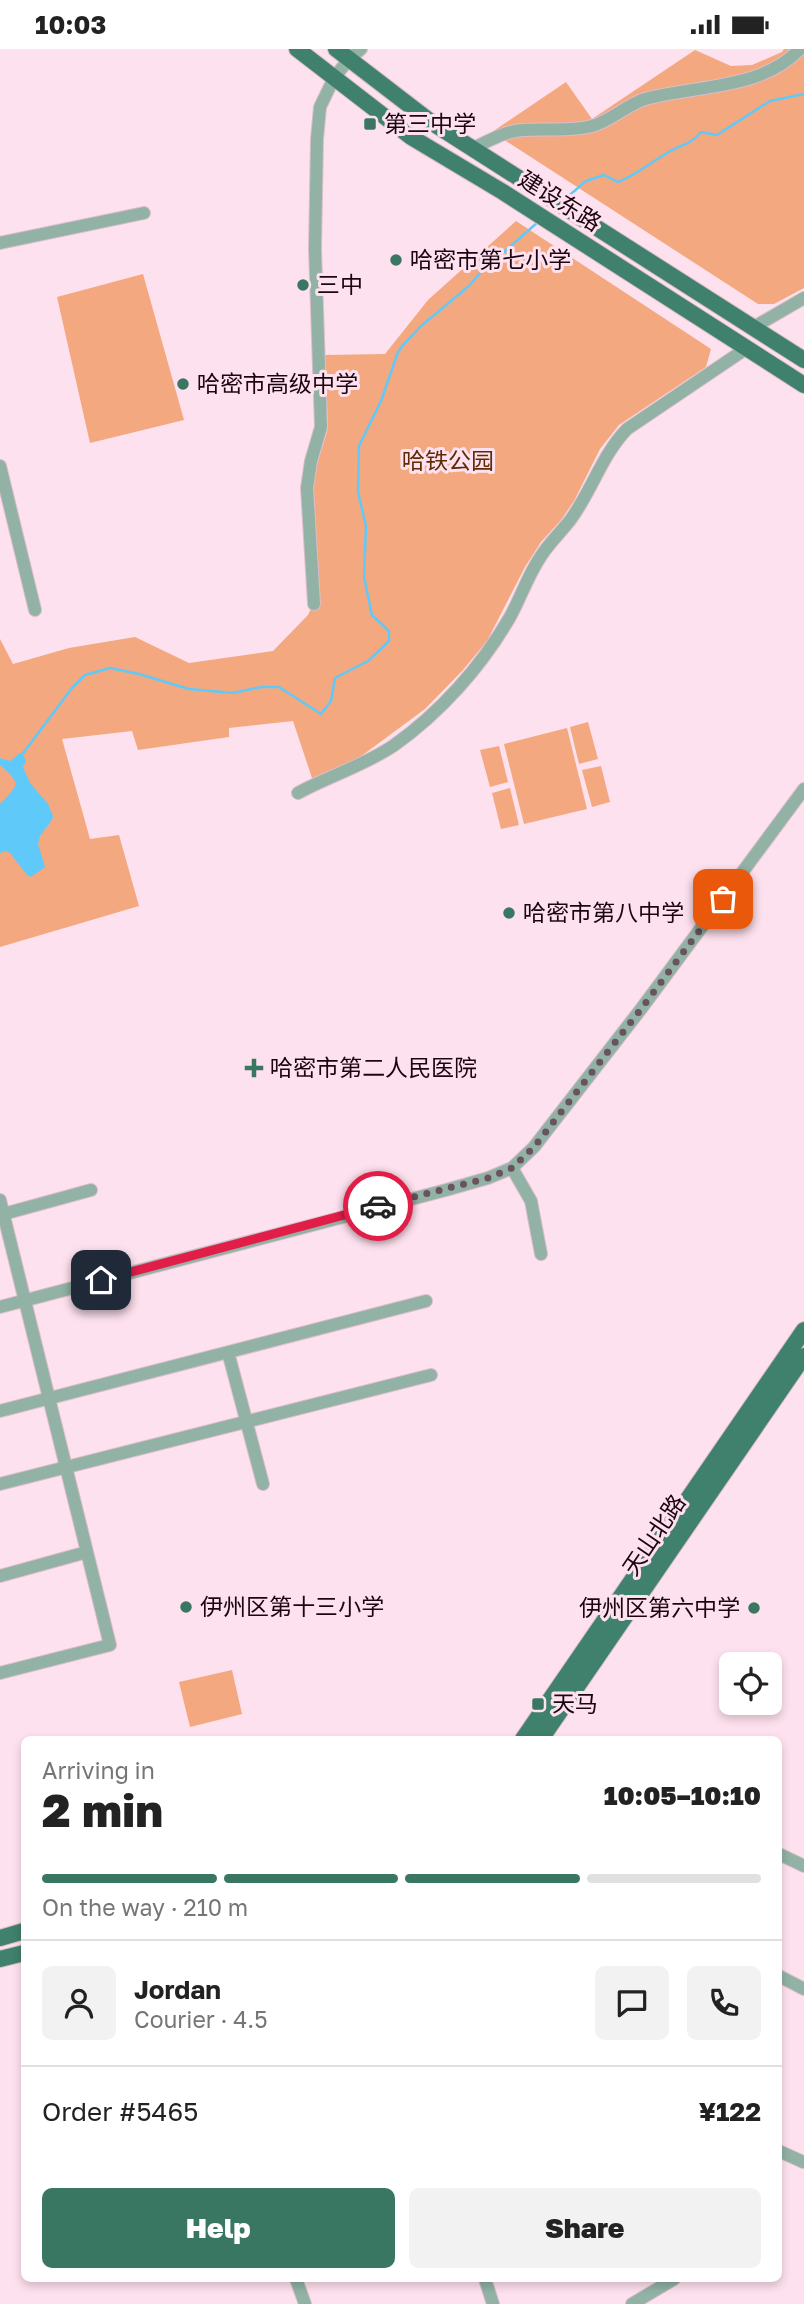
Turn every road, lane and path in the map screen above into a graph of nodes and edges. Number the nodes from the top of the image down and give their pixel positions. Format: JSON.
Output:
{"nodes":[{"id":1,"x":297,"y":49,"type":"edge"},
{"id":2,"x":800,"y":49,"type":"edge"},
{"id":3,"x":349,"y":52,"type":"edge"},
{"id":4,"x":334,"y":78,"type":"junction"},
{"id":5,"x":473,"y":148,"type":"junction"},
{"id":6,"x":144,"y":213,"type":"dead end"},
{"id":7,"x":0,"y":243,"type":"edge"},
{"id":8,"x":804,"y":298,"type":"edge"},
{"id":9,"x":754,"y":327,"type":"junction"},
{"id":10,"x":747,"y":348,"type":"junction"},
{"id":11,"x":804,"y":360,"type":"edge"},
{"id":12,"x":804,"y":385,"type":"edge"},
{"id":13,"x":1,"y":467,"type":"edge"},
{"id":14,"x":314,"y":604,"type":"dead end"},
{"id":15,"x":35,"y":610,"type":"dead end"},
{"id":16,"x":804,"y":789,"type":"edge"},
{"id":17,"x":298,"y":793,"type":"dead end"},
{"id":18,"x":512,"y":1168,"type":"junction"},
{"id":19,"x":91,"y":1190,"type":"dead end"},
{"id":20,"x":0,"y":1200,"type":"edge"},
{"id":21,"x":2,"y":1215,"type":"edge"},
{"id":22,"x":541,"y":1254,"type":"dead end"},
{"id":23,"x":25,"y":1301,"type":"junction"},
{"id":24,"x":426,"y":1301,"type":"dead end"},
{"id":25,"x":0,"y":1307,"type":"edge"},
{"id":26,"x":804,"y":1330,"type":"edge"},
{"id":27,"x":228,"y":1352,"type":"junction"},
{"id":28,"x":804,"y":1356,"type":"edge"},
{"id":29,"x":431,"y":1375,"type":"dead end"},
{"id":30,"x":49,"y":1398,"type":"junction"},
{"id":31,"x":0,"y":1411,"type":"edge"},
{"id":32,"x":246,"y":1422,"type":"junction"},
{"id":33,"x":66,"y":1468,"type":"junction"},
{"id":34,"x":0,"y":1484,"type":"edge"},
{"id":35,"x":263,"y":1484,"type":"dead end"},
{"id":36,"x":87,"y":1552,"type":"junction"},
{"id":37,"x":0,"y":1576,"type":"edge"},
{"id":38,"x":0,"y":1673,"type":"edge"},
{"id":39,"x":525,"y":1736,"type":"edge"},
{"id":40,"x":543,"y":1736,"type":"edge"},
{"id":41,"x":782,"y":1855,"type":"edge"},
{"id":42,"x":804,"y":1866,"type":"edge"},
{"id":43,"x":21,"y":1932,"type":"edge"},
{"id":44,"x":0,"y":1938,"type":"edge"},
{"id":45,"x":21,"y":1954,"type":"edge"},
{"id":46,"x":0,"y":1959,"type":"edge"},
{"id":47,"x":782,"y":1978,"type":"edge"},
{"id":48,"x":804,"y":1989,"type":"edge"},
{"id":49,"x":782,"y":2152,"type":"edge"},
{"id":50,"x":803,"y":2162,"type":"edge"},
{"id":51,"x":297,"y":2282,"type":"edge"},
{"id":52,"x":486,"y":2282,"type":"edge"},
{"id":53,"x":669,"y":2282,"type":"edge"},
{"id":54,"x":305,"y":2304,"type":"edge"},
{"id":55,"x":493,"y":2304,"type":"edge"},
{"id":56,"x":632,"y":2304,"type":"edge"}],
"edges":[{"from":1,"to":4,"type":"main road","name":"建设东路"},
{"from":2,"to":5,"type":"street"},
{"from":3,"to":4,"type":"street"},
{"from":3,"to":5,"type":"main road","name":"建设东路"},
{"from":4,"to":10,"type":"main road","name":"建设东路"},
{"from":4,"to":14,"type":"street"},
{"from":5,"to":9,"type":"main road","name":"建设东路"},
{"from":6,"to":7,"type":"street"},
{"from":8,"to":9,"type":"street"},
{"from":9,"to":11,"type":"main road","name":"建设东路"},
{"from":10,"to":12,"type":"main road","name":"建设东路"},
{"from":10,"to":17,"type":"street"},
{"from":13,"to":15,"type":"street"},
{"from":16,"to":18,"type":"street"},
{"from":18,"to":22,"type":"street"},
{"from":18,"to":23,"type":"street"},
{"from":19,"to":21,"type":"street"},
{"from":20,"to":21,"type":"street"},
{"from":21,"to":23,"type":"street"},
{"from":23,"to":25,"type":"street"},
{"from":23,"to":30,"type":"street"},
{"from":24,"to":27,"type":"street"},
{"from":26,"to":39,"type":"main road"},
{"from":27,"to":30,"type":"street"},
{"from":27,"to":32,"type":"street"},
{"from":28,"to":40,"type":"main road","name":"天山北路"},
{"from":29,"to":32,"type":"street"},
{"from":30,"to":31,"type":"street"},
{"from":30,"to":33,"type":"street"},
{"from":32,"to":33,"type":"street"},
{"from":32,"to":35,"type":"street"},
{"from":33,"to":34,"type":"street"},
{"from":33,"to":36,"type":"street"},
{"from":36,"to":37,"type":"street"},
{"from":36,"to":38,"type":"street"},
{"from":41,"to":42,"type":"street"},
{"from":43,"to":44,"type":"main road"},
{"from":45,"to":46,"type":"main road"},
{"from":47,"to":48,"type":"street"},
{"from":49,"to":50,"type":"street"},
{"from":51,"to":54,"type":"street"},
{"from":52,"to":55,"type":"street"},
{"from":53,"to":56,"type":"street"}]}
